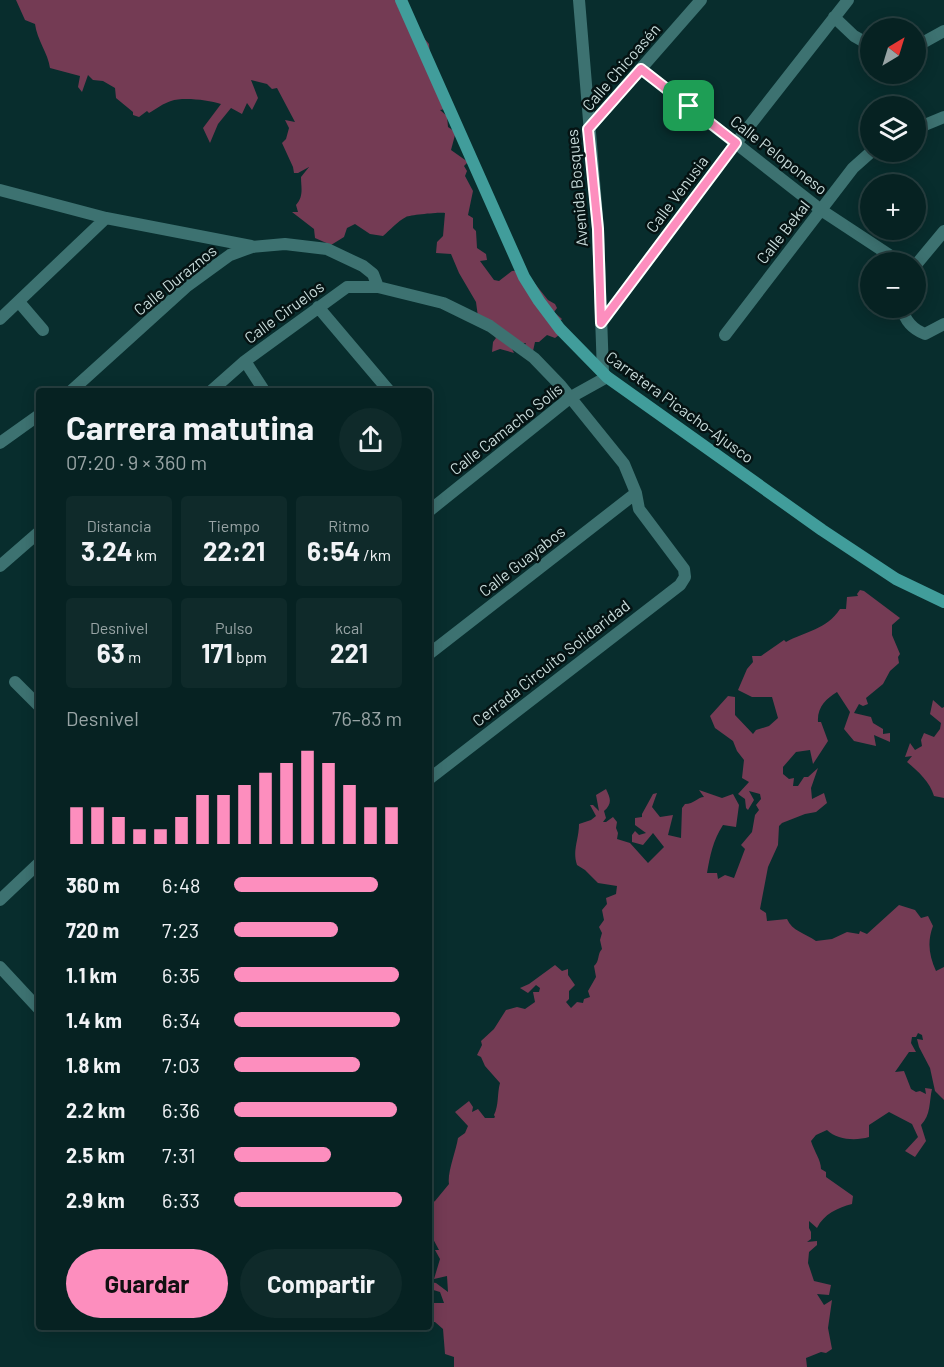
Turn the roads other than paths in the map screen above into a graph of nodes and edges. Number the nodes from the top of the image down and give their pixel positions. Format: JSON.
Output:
{"nodes":[{"id":1,"x":401,"y":0,"type":"edge"},
{"id":2,"x":579,"y":0,"type":"edge"},
{"id":3,"x":701,"y":0,"type":"edge"},
{"id":4,"x":844,"y":1,"type":"edge"},
{"id":5,"x":834,"y":17,"type":"junction"},
{"id":6,"x":944,"y":31,"type":"edge"},
{"id":7,"x":860,"y":39,"type":"edge"},
{"id":8,"x":926,"y":41,"type":"edge"},
{"id":9,"x":641,"y":69,"type":"junction"},
{"id":10,"x":944,"y":117,"type":"edge"},
{"id":11,"x":926,"y":124,"type":"edge"},
{"id":12,"x":588,"y":129,"type":"junction"},
{"id":13,"x":736,"y":143,"type":"junction"},
{"id":14,"x":860,"y":162,"type":"edge"},
{"id":15,"x":0,"y":190,"type":"edge"},
{"id":16,"x":821,"y":210,"type":"junction"},
{"id":17,"x":106,"y":218,"type":"junction"},
{"id":18,"x":944,"y":231,"type":"edge"},
{"id":19,"x":252,"y":247,"type":"junction"},
{"id":20,"x":885,"y":252,"type":"edge"},
{"id":21,"x":926,"y":253,"type":"edge"},
{"id":22,"x":378,"y":287,"type":"junction"},
{"id":23,"x":19,"y":302,"type":"junction"},
{"id":24,"x":318,"y":307,"type":"junction"},
{"id":25,"x":906,"y":318,"type":"edge"},
{"id":26,"x":0,"y":319,"type":"edge"},
{"id":27,"x":601,"y":323,"type":"junction"},
{"id":28,"x":944,"y":324,"type":"edge"},
{"id":29,"x":43,"y":330,"type":"dead end"},
{"id":30,"x":725,"y":336,"type":"dead end"},
{"id":31,"x":245,"y":361,"type":"junction"},
{"id":32,"x":605,"y":375,"type":"junction"},
{"id":33,"x":79,"y":388,"type":"edge"},
{"id":34,"x":215,"y":388,"type":"edge"},
{"id":35,"x":262,"y":388,"type":"edge"},
{"id":36,"x":387,"y":388,"type":"edge"},
{"id":37,"x":570,"y":397,"type":"junction"},
{"id":38,"x":36,"y":417,"type":"edge"},
{"id":39,"x":0,"y":443,"type":"edge"},
{"id":40,"x":636,"y":493,"type":"junction"},
{"id":41,"x":432,"y":509,"type":"edge"},
{"id":42,"x":36,"y":535,"type":"edge"},
{"id":43,"x":0,"y":566,"type":"edge"},
{"id":44,"x":684,"y":569,"type":"joint"},
{"id":45,"x":944,"y":602,"type":"edge"},
{"id":46,"x":432,"y":652,"type":"edge"},
{"id":47,"x":15,"y":682,"type":"dead end"},
{"id":48,"x":36,"y":703,"type":"edge"},
{"id":49,"x":432,"y":777,"type":"edge"},
{"id":50,"x":36,"y":867,"type":"edge"},
{"id":51,"x":0,"y":900,"type":"edge"},
{"id":52,"x":0,"y":968,"type":"edge"},
{"id":53,"x":36,"y":1007,"type":"edge"}],
"edges":[{"from":1,"to":32,"type":"main road","name":"Carretera Picacho-Ajusco"},
{"from":2,"to":12,"type":"street","name":"Avenida Bosques"},
{"from":3,"to":9,"type":"street","name":"Calle Chicoasén"},
{"from":4,"to":5,"type":"street","name":"Calle Venusia"},
{"from":5,"to":7,"type":"street"},
{"from":5,"to":13,"type":"street","name":"Calle Venusia"},
{"from":6,"to":8,"type":"street"},
{"from":9,"to":12,"type":"street","name":"Calle Chicoasén"},
{"from":9,"to":13,"type":"street","name":"Calle Peloponeso"},
{"from":10,"to":11,"type":"street"},
{"from":12,"to":27,"type":"street","name":"Avenida Bosques"},
{"from":13,"to":16,"type":"street","name":"Calle Peloponeso"},
{"from":13,"to":27,"type":"street","name":"Calle Venusia"},
{"from":14,"to":16,"type":"street","name":"Calle Bekal"},
{"from":15,"to":17,"type":"street"},
{"from":16,"to":20,"type":"street","name":"Calle Peloponeso"},
{"from":16,"to":30,"type":"street","name":"Calle Bekal"},
{"from":17,"to":19,"type":"street"},
{"from":17,"to":23,"type":"street"},
{"from":18,"to":21,"type":"street"},
{"from":19,"to":22,"type":"street","name":"Calle Duraznos"},
{"from":19,"to":33,"type":"street","name":"Calle Duraznos"},
{"from":22,"to":24,"type":"street","name":"Calle Ciruelos"},
{"from":22,"to":37,"type":"street","name":"Calle Ciruelos"},
{"from":23,"to":26,"type":"street"},
{"from":23,"to":29,"type":"street"},
{"from":24,"to":31,"type":"street","name":"Calle Ciruelos"},
{"from":24,"to":36,"type":"street"},
{"from":25,"to":28,"type":"street"},
{"from":27,"to":32,"type":"street","name":"Avenida Bosques"},
{"from":31,"to":34,"type":"street","name":"Calle Ciruelos"},
{"from":31,"to":35,"type":"street"},
{"from":32,"to":37,"type":"street","name":"Calle Camacho Solís"},
{"from":32,"to":45,"type":"main road","name":"Carretera Picacho-Ajusco"},
{"from":37,"to":40,"type":"street","name":"Calle Ciruelos"},
{"from":37,"to":41,"type":"street","name":"Calle Camacho Solís"},
{"from":38,"to":39,"type":"street"},
{"from":40,"to":44,"type":"street","name":"Calle Ciruelos"},
{"from":40,"to":46,"type":"street","name":"Calle Guayabos"},
{"from":42,"to":43,"type":"street"},
{"from":44,"to":49,"type":"street","name":"Cerrada Circuito Solidaridad"},
{"from":47,"to":48,"type":"street"},
{"from":50,"to":51,"type":"street"},
{"from":52,"to":53,"type":"street"}]}
